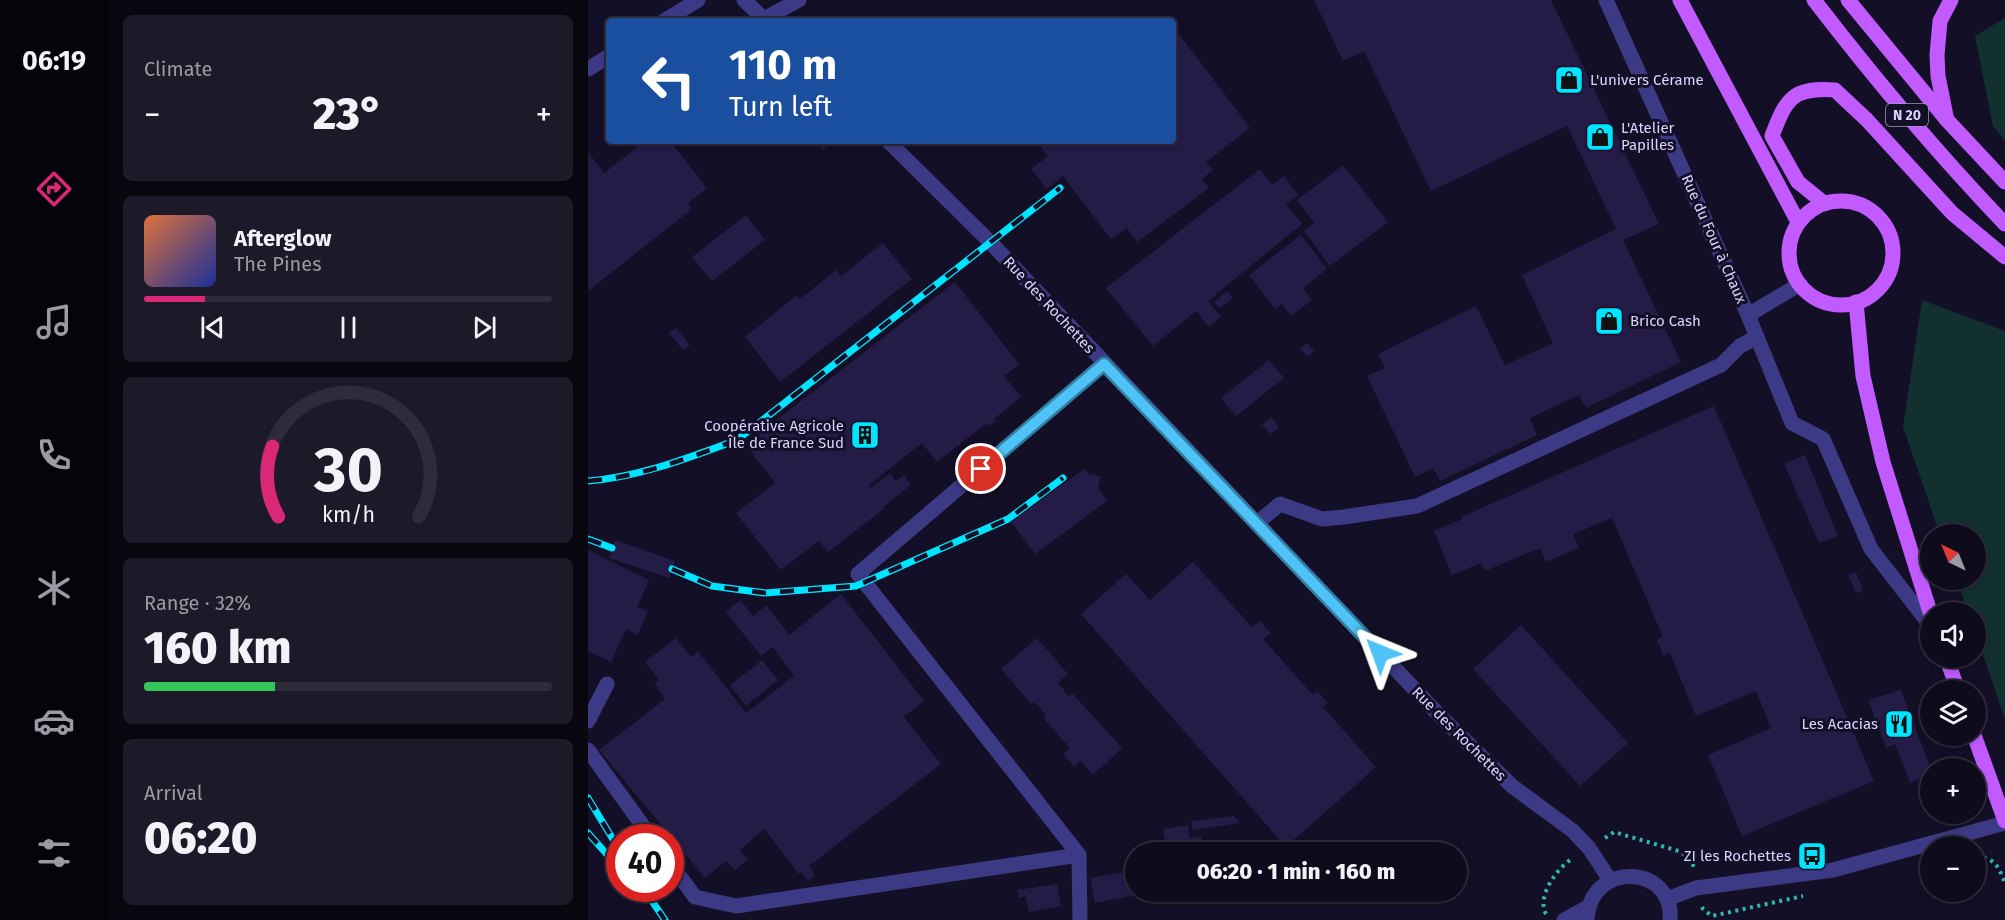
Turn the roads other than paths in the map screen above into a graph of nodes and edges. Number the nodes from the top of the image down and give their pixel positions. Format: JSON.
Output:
{"nodes":[{"id":1,"x":698,"y":0,"type":"edge"},
{"id":2,"x":744,"y":0,"type":"edge"},
{"id":3,"x":799,"y":0,"type":"edge"},
{"id":4,"x":1606,"y":0,"type":"edge"},
{"id":5,"x":1680,"y":0,"type":"edge"},
{"id":6,"x":1814,"y":0,"type":"edge"},
{"id":7,"x":1848,"y":0,"type":"edge"},
{"id":8,"x":1951,"y":0,"type":"edge"},
{"id":9,"x":669,"y":18,"type":"edge"},
{"id":10,"x":763,"y":18,"type":"edge"},
{"id":11,"x":768,"y":18,"type":"edge"},
{"id":12,"x":606,"y":58,"type":"edge"},
{"id":13,"x":588,"y":69,"type":"edge"},
{"id":14,"x":1946,"y":119,"type":"junction"},
{"id":15,"x":891,"y":144,"type":"edge"},
{"id":16,"x":2005,"y":182,"type":"edge"},
{"id":17,"x":1824,"y":203,"type":"junction"},
{"id":18,"x":1798,"y":222,"type":"junction"},
{"id":19,"x":2005,"y":224,"type":"edge"},
{"id":20,"x":2005,"y":257,"type":"edge"},
{"id":21,"x":1800,"y":284,"type":"junction"},
{"id":22,"x":1856,"y":302,"type":"junction"},
{"id":23,"x":1748,"y":315,"type":"junction"},
{"id":24,"x":1757,"y":337,"type":"junction"},
{"id":25,"x":1104,"y":364,"type":"junction"},
{"id":26,"x":1257,"y":523,"type":"junction"},
{"id":27,"x":1927,"y":602,"type":"edge"},
{"id":28,"x":1920,"y":612,"type":"edge"},
{"id":29,"x":607,"y":684,"type":"dead end"},
{"id":30,"x":588,"y":721,"type":"edge"},
{"id":31,"x":1978,"y":746,"type":"edge"},
{"id":32,"x":588,"y":750,"type":"edge"},
{"id":33,"x":2005,"y":822,"type":"edge"},
{"id":34,"x":642,"y":824,"type":"edge"},
{"id":35,"x":1079,"y":855,"type":"junction"},
{"id":36,"x":1610,"y":880,"type":"junction"},
{"id":37,"x":684,"y":882,"type":"edge"},
{"id":38,"x":1667,"y":899,"type":"junction"},
{"id":39,"x":1588,"y":914,"type":"edge"},
{"id":40,"x":1080,"y":920,"type":"edge"},
{"id":41,"x":1564,"y":920,"type":"edge"},
{"id":42,"x":1670,"y":920,"type":"edge"}],
"edges":[{"from":1,"to":9,"type":"street"},
{"from":2,"to":10,"type":"street"},
{"from":3,"to":11,"type":"street"},
{"from":4,"to":23,"type":"street","name":"Rue du Four à Chaux"},
{"from":5,"to":18,"type":"main road"},
{"from":6,"to":19,"type":"main road","number":"N 20"},
{"from":7,"to":14,"type":"main road","number":"N 20"},
{"from":8,"to":14,"type":"main road"},
{"from":12,"to":13,"type":"street"},
{"from":14,"to":16,"type":"main road","number":"N 20"},
{"from":15,"to":25,"type":"street","name":"Rue des Rochettes"},
{"from":17,"to":18,"type":"main road"},
{"from":17,"to":20,"type":"main road"},
{"from":17,"to":22,"type":"main road"},
{"from":18,"to":21,"type":"main road"},
{"from":21,"to":22,"type":"main road"},
{"from":21,"to":23,"type":"street"},
{"from":22,"to":27,"type":"main road"},
{"from":23,"to":24,"type":"street","name":"Rue du Four à Chaux"},
{"from":24,"to":26,"type":"street"},
{"from":24,"to":28,"type":"street","name":"Rue du Four à Chaux"},
{"from":25,"to":26,"type":"street","name":"Rue des Rochettes"},
{"from":25,"to":35,"type":"street"},
{"from":26,"to":36,"type":"street","name":"Rue des Rochettes"},
{"from":29,"to":30,"type":"street"},
{"from":31,"to":33,"type":"main road"},
{"from":32,"to":34,"type":"street"},
{"from":33,"to":38,"type":"street"},
{"from":35,"to":37,"type":"street"},
{"from":35,"to":40,"type":"street"},
{"from":36,"to":38,"type":"street"},
{"from":36,"to":39,"type":"street"},
{"from":38,"to":42,"type":"street"},
{"from":39,"to":41,"type":"street"}]}
